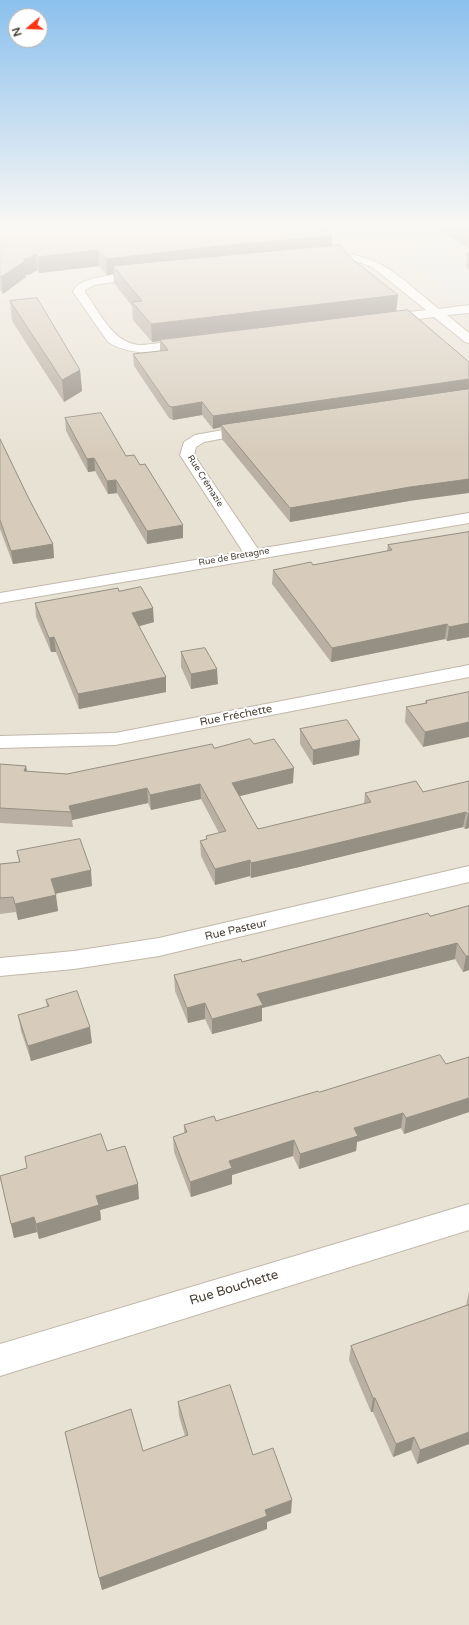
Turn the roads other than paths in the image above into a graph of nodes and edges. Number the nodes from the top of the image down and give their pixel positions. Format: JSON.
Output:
{"nodes":[{"id":1,"x":86,"y":302,"type":"edge"},
{"id":2,"x":423,"y":302,"type":"edge"},
{"id":3,"x":469,"y":309,"type":"edge"},
{"id":4,"x":437,"y":313,"type":"junction"},
{"id":5,"x":375,"y":320,"type":"edge"},
{"id":6,"x":469,"y":339,"type":"edge"},
{"id":7,"x":204,"y":341,"type":"edge"},
{"id":8,"x":268,"y":426,"type":"edge"},
{"id":9,"x":469,"y":518,"type":"edge"},
{"id":10,"x":252,"y":553,"type":"junction"},
{"id":11,"x":0,"y":598,"type":"edge"},
{"id":12,"x":469,"y":671,"type":"edge"},
{"id":13,"x":0,"y":742,"type":"edge"},
{"id":14,"x":469,"y":874,"type":"edge"},
{"id":15,"x":0,"y":967,"type":"edge"},
{"id":16,"x":469,"y":1217,"type":"edge"},
{"id":17,"x":0,"y":1360,"type":"edge"}],
"edges":[{"from":1,"to":7,"type":"street"},
{"from":2,"to":4,"type":"street"},
{"from":3,"to":4,"type":"street"},
{"from":4,"to":5,"type":"street"},
{"from":4,"to":6,"type":"street"},
{"from":8,"to":10,"type":"street","name":"Rue Crémazie"},
{"from":9,"to":10,"type":"street","name":"Rue de Bretagne"},
{"from":10,"to":11,"type":"street","name":"Rue de Bretagne"},
{"from":12,"to":13,"type":"street","name":"Rue Fréchette"},
{"from":14,"to":15,"type":"street","name":"Rue Pasteur"},
{"from":16,"to":17,"type":"street","name":"Rue Bouchette"}]}
